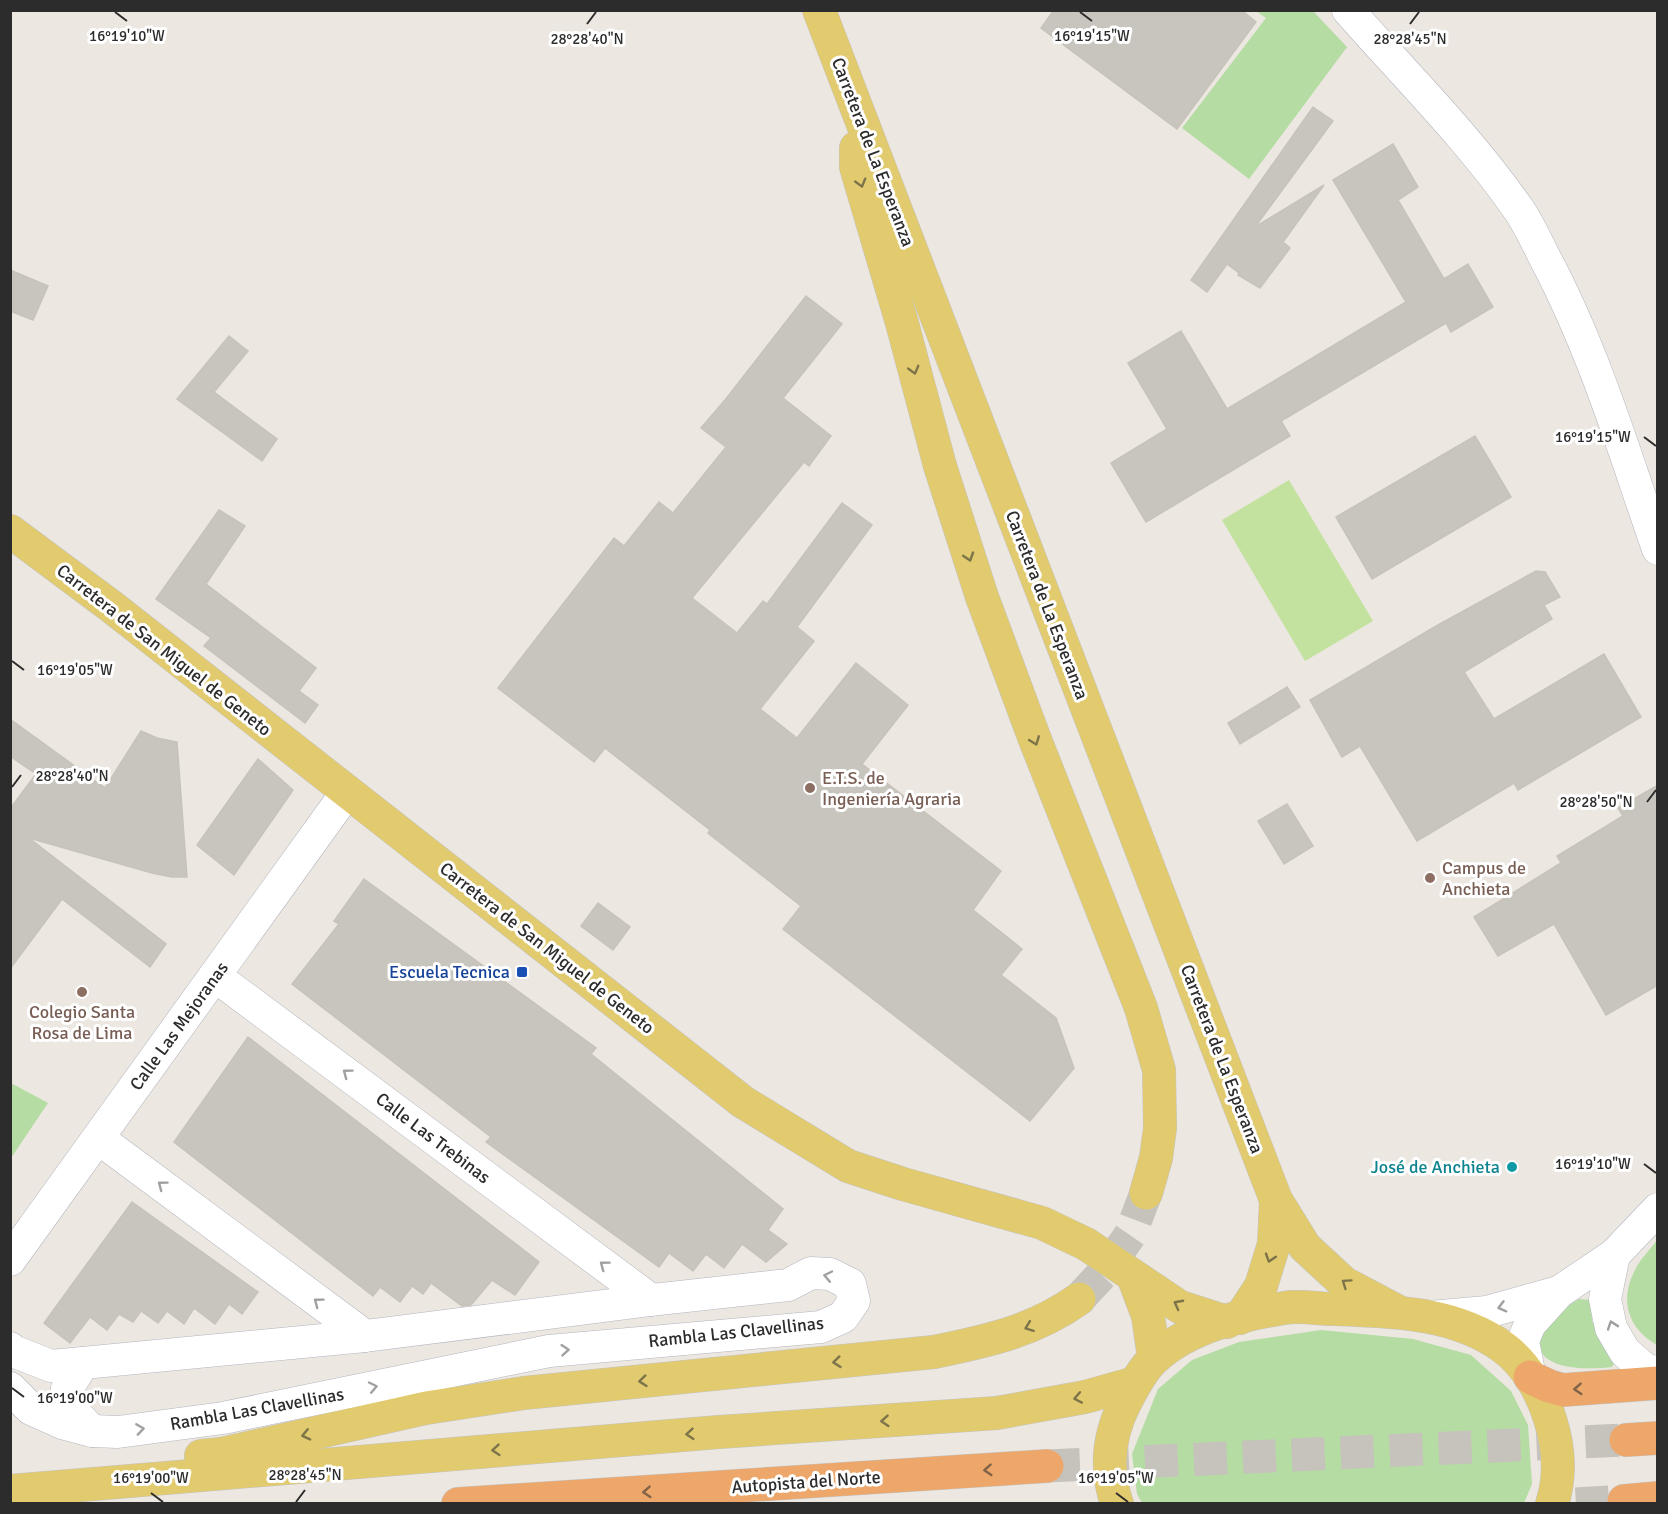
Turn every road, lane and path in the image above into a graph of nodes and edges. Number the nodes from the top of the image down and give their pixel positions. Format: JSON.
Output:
{"nodes":[{"id":1,"x":819,"y":10,"type":"edge"},
{"id":2,"x":1348,"y":10,"type":"edge"},
{"id":3,"x":854,"y":104,"type":"junction"},
{"id":4,"x":10,"y":531,"type":"edge"},
{"id":5,"x":1658,"y":549,"type":"edge"},
{"id":6,"x":347,"y":792,"type":"junction"},
{"id":7,"x":215,"y":976,"type":"junction"},
{"id":8,"x":98,"y":1138,"type":"junction"},
{"id":9,"x":1146,"y":1193,"type":"tunnel mouth"},
{"id":10,"x":1276,"y":1200,"type":"junction"},
{"id":11,"x":1658,"y":1209,"type":"edge"},
{"id":12,"x":1614,"y":1255,"type":"junction"},
{"id":13,"x":10,"y":1260,"type":"edge"},
{"id":14,"x":1133,"y":1276,"type":"junction"},
{"id":15,"x":1559,"y":1292,"type":"junction"},
{"id":16,"x":1079,"y":1299,"type":"tunnel mouth"},
{"id":17,"x":651,"y":1300,"type":"junction"},
{"id":18,"x":1410,"y":1314,"type":"junction"},
{"id":19,"x":1234,"y":1320,"type":"junction"},
{"id":20,"x":365,"y":1336,"type":"junction"},
{"id":21,"x":10,"y":1348,"type":"edge"},
{"id":22,"x":83,"y":1364,"type":"junction"},
{"id":23,"x":1144,"y":1371,"type":"junction"},
{"id":24,"x":1658,"y":1372,"type":"edge"},
{"id":25,"x":1530,"y":1377,"type":"junction"},
{"id":26,"x":1658,"y":1383,"type":"edge"},
{"id":27,"x":10,"y":1388,"type":"edge"},
{"id":28,"x":92,"y":1431,"type":"junction"},
{"id":29,"x":1047,"y":1466,"type":"tunnel mouth"},
{"id":30,"x":10,"y":1477,"type":"edge"},
{"id":31,"x":10,"y":1491,"type":"edge"},
{"id":32,"x":1658,"y":1498,"type":"edge"},
{"id":33,"x":1624,"y":1501,"type":"dead end"},
{"id":34,"x":458,"y":1503,"type":"edge"},
{"id":35,"x":1117,"y":1503,"type":"edge"},
{"id":36,"x":1552,"y":1503,"type":"edge"}],
"edges":[{"from":1,"to":3,"type":"main road","name":"Carretera de La Esperanza"},
{"from":2,"to":5,"type":"street"},
{"from":3,"to":9,"type":"main road","one_way":true},
{"from":3,"to":10,"type":"main road","name":"Carretera de La Esperanza"},
{"from":4,"to":6,"type":"main road","name":"Carretera de San Miguel de Geneto"},
{"from":6,"to":7,"type":"street","name":"Calle Las Mejoranas"},
{"from":6,"to":14,"type":"main road","name":"Carretera de San Miguel de Geneto"},
{"from":7,"to":8,"type":"street","name":"Calle Las Mejoranas"},
{"from":17,"to":7,"type":"street","name":"Calle Las Trebinas","one_way":true},
{"from":8,"to":13,"type":"street","name":"Calle Las Mejoranas"},
{"from":20,"to":8,"type":"street","one_way":true},
{"from":18,"to":10,"type":"main road","name":"Carretera de La Esperanza","one_way":true},
{"from":10,"to":19,"type":"main road","name":"Carretera de La Esperanza","one_way":true},
{"from":11,"to":12,"type":"street"},
{"from":12,"to":15,"type":"street"},
{"from":24,"to":12,"type":"street","one_way":true},
{"from":19,"to":14,"type":"main road","name":"Carretera de San Miguel de Geneto","one_way":true},
{"from":14,"to":23,"type":"main road"},
{"from":15,"to":18,"type":"street","one_way":true},
{"from":15,"to":25,"type":"street"},
{"from":16,"to":30,"type":"main road","one_way":true},
{"from":17,"to":20,"type":"street","name":"Rambla Las Clavellinas"},
{"from":28,"to":17,"type":"street","name":"Rambla Las Clavellinas","one_way":true},
{"from":18,"to":19,"type":"main road"},
{"from":18,"to":25,"type":"main road"},
{"from":19,"to":23,"type":"main road"},
{"from":20,"to":22,"type":"street","name":"Rambla Las Clavellinas"},
{"from":21,"to":22,"type":"street","name":"Rambla Las Clavellinas"},
{"from":22,"to":28,"type":"street"},
{"from":23,"to":31,"type":"main road","one_way":true},
{"from":23,"to":35,"type":"main road"},
{"from":26,"to":25,"type":"highway","one_way":true},
{"from":25,"to":36,"type":"main road"},
{"from":27,"to":28,"type":"street","name":"Rambla Las Clavellinas"},
{"from":29,"to":34,"type":"highway","name":"Autopista del Norte","one_way":true},
{"from":32,"to":33,"type":"highway"}]}
